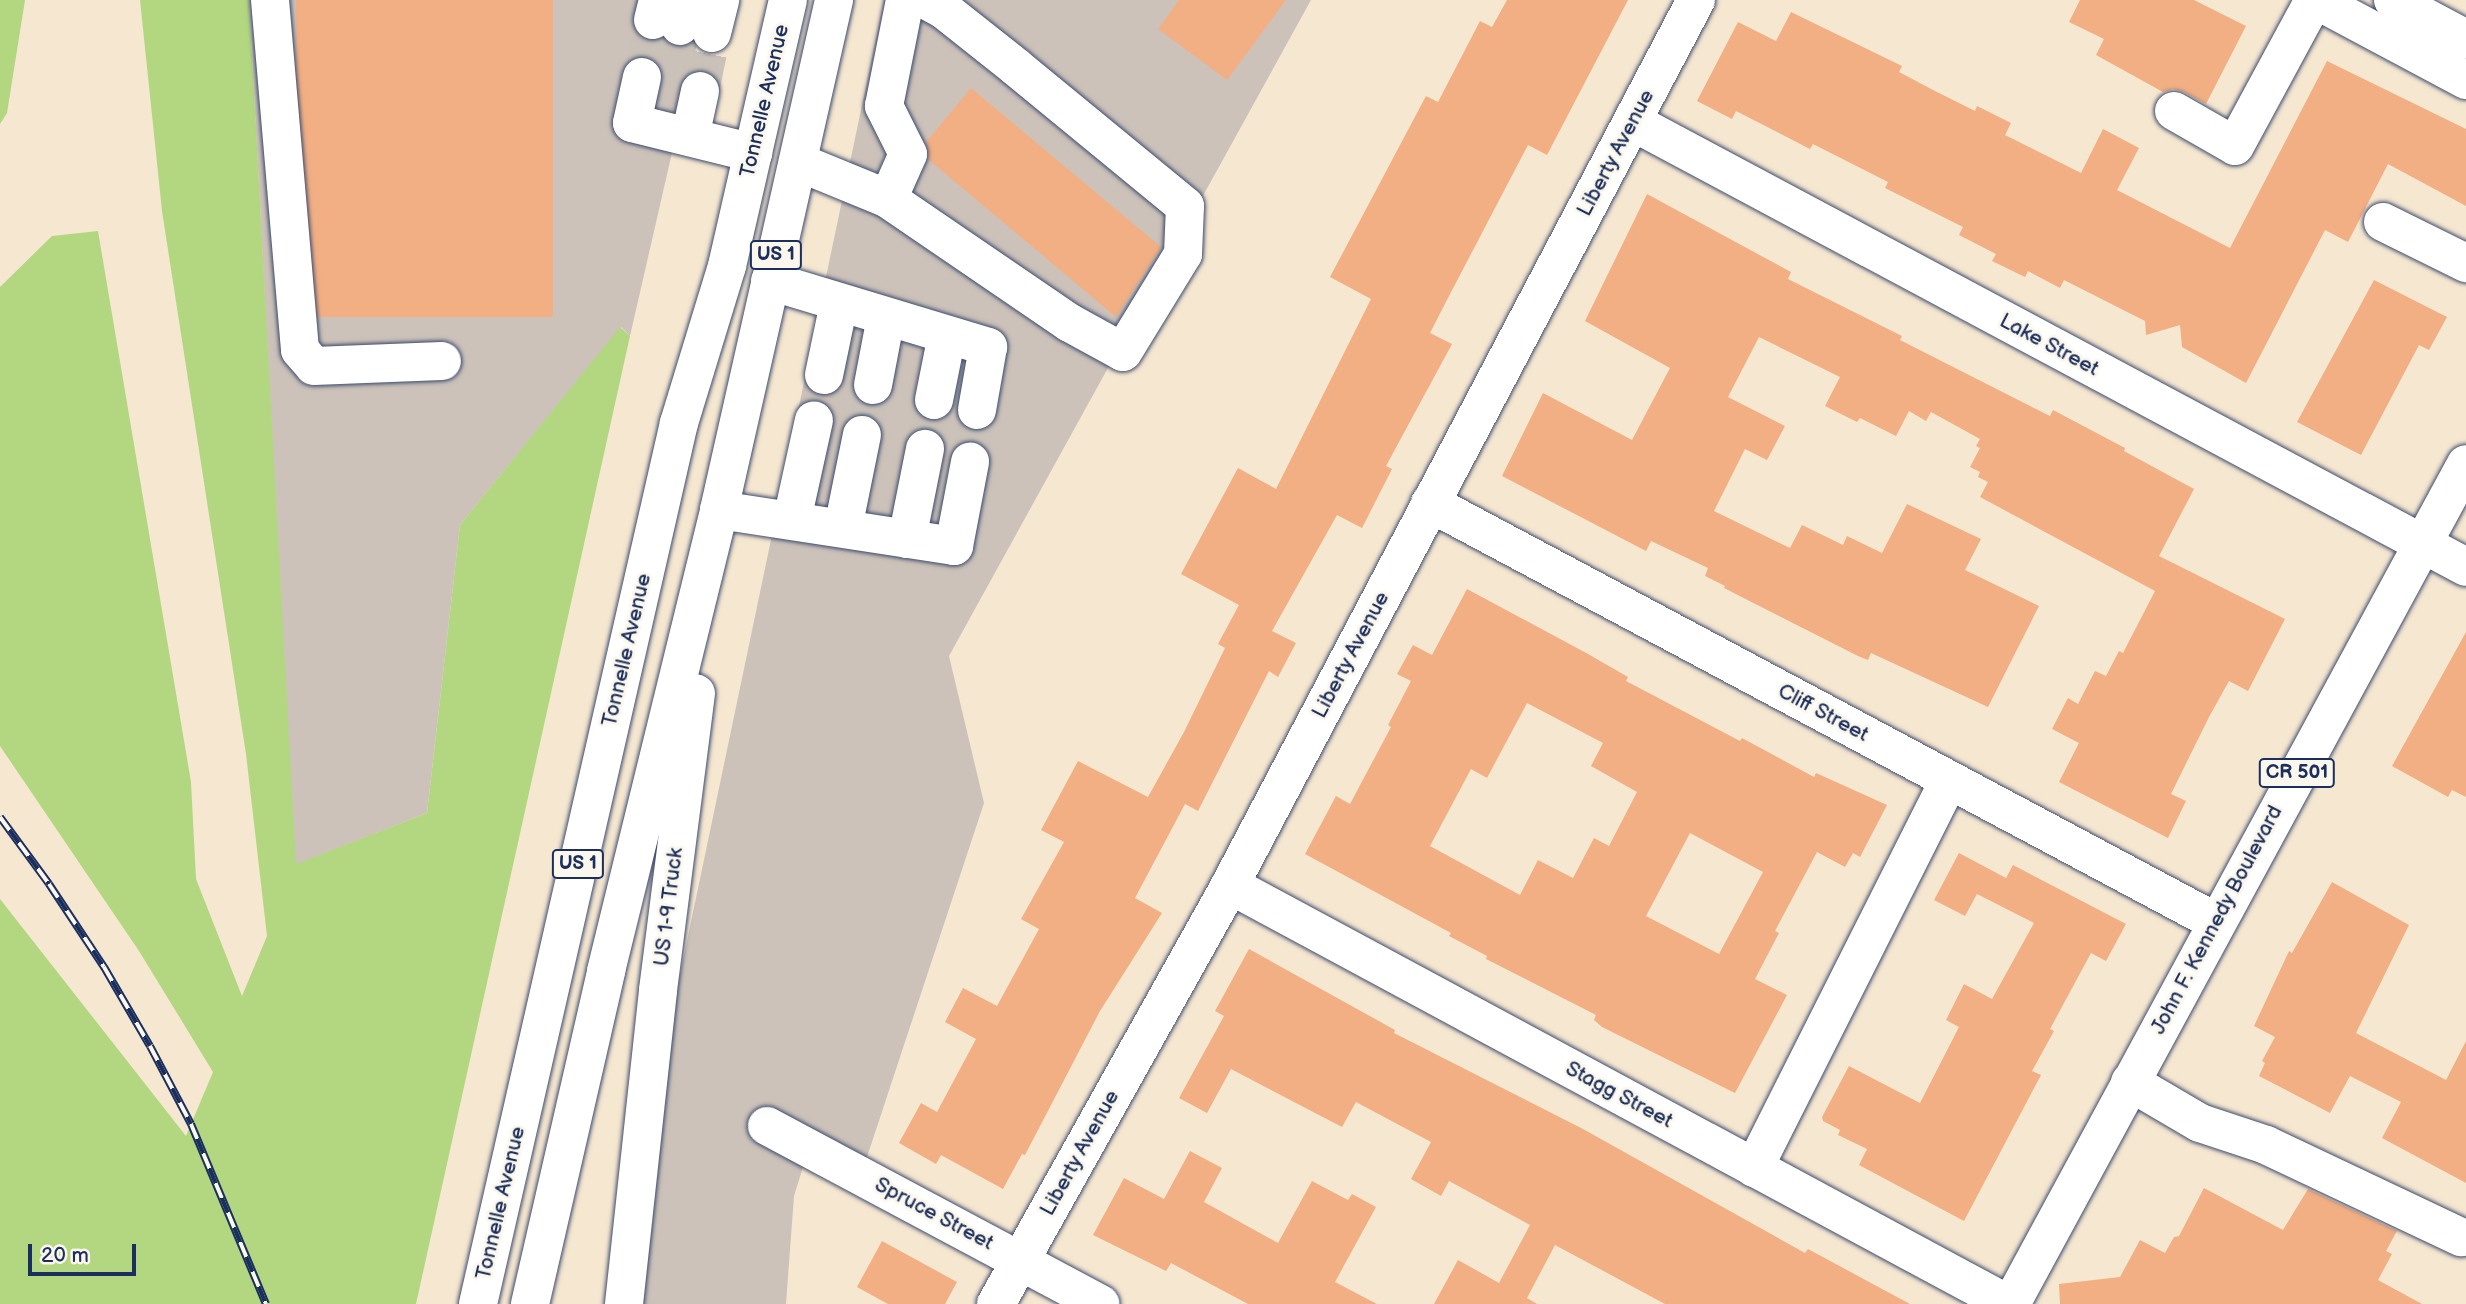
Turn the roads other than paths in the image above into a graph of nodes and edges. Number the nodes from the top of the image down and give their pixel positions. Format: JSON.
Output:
{"nodes":[{"id":1,"x":270,"y":0,"type":"edge"},
{"id":2,"x":788,"y":0,"type":"edge"},
{"id":3,"x":834,"y":0,"type":"edge"},
{"id":4,"x":905,"y":0,"type":"edge"},
{"id":5,"x":926,"y":0,"type":"edge"},
{"id":6,"x":1696,"y":0,"type":"edge"},
{"id":7,"x":2315,"y":0,"type":"edge"},
{"id":8,"x":2406,"y":21,"type":"edge"},
{"id":9,"x":2466,"y":39,"type":"edge"},
{"id":10,"x":2466,"y":80,"type":"edge"},
{"id":11,"x":2174,"y":111,"type":"dead end"},
{"id":12,"x":1633,"y":122,"type":"junction"},
{"id":13,"x":674,"y":133,"type":"junction"},
{"id":14,"x":753,"y":153,"type":"junction"},
{"id":15,"x":797,"y":162,"type":"junction"},
{"id":16,"x":902,"y":209,"type":"junction"},
{"id":17,"x":2383,"y":222,"type":"dead end"},
{"id":18,"x":2466,"y":264,"type":"edge"},
{"id":19,"x":770,"y":281,"type":"junction"},
{"id":20,"x":839,"y":303,"type":"junction"},
{"id":21,"x":886,"y":317,"type":"junction"},
{"id":22,"x":947,"y":335,"type":"junction"},
{"id":23,"x":442,"y":361,"type":"dead end"},
{"id":24,"x":824,"y":375,"type":"dead end"},
{"id":25,"x":873,"y":385,"type":"tunnel mouth"},
{"id":26,"x":934,"y":400,"type":"tunnel mouth"},
{"id":27,"x":978,"y":410,"type":"tunnel mouth"},
{"id":28,"x":814,"y":420,"type":"dead end"},
{"id":29,"x":862,"y":435,"type":"tunnel mouth"},
{"id":30,"x":925,"y":449,"type":"tunnel mouth"},
{"id":31,"x":970,"y":462,"type":"tunnel mouth"},
{"id":32,"x":2466,"y":464,"type":"edge"},
{"id":33,"x":1430,"y":503,"type":"junction"},
{"id":34,"x":719,"y":510,"type":"junction"},
{"id":35,"x":792,"y":520,"type":"junction"},
{"id":36,"x":843,"y":528,"type":"junction"},
{"id":37,"x":907,"y":539,"type":"junction"},
{"id":38,"x":2423,"y":545,"type":"junction"},
{"id":39,"x":2466,"y":568,"type":"edge"},
{"id":40,"x":1950,"y":780,"type":"junction"},
{"id":41,"x":1230,"y":885,"type":"junction"},
{"id":42,"x":2216,"y":922,"type":"junction"},
{"id":43,"x":2130,"y":1082,"type":"junction"},
{"id":44,"x":767,"y":1126,"type":"dead end"},
{"id":45,"x":1754,"y":1168,"type":"junction"},
{"id":46,"x":2461,"y":1237,"type":"dead end"},
{"id":47,"x":1020,"y":1260,"type":"junction"},
{"id":48,"x":478,"y":1304,"type":"edge"},
{"id":49,"x":530,"y":1304,"type":"edge"},
{"id":50,"x":624,"y":1304,"type":"edge"},
{"id":51,"x":996,"y":1304,"type":"edge"},
{"id":52,"x":1101,"y":1304,"type":"edge"},
{"id":53,"x":2009,"y":1304,"type":"edge"}],
"edges":[{"from":1,"to":23,"type":"main road"},
{"from":2,"to":14,"type":"main road","name":"Tonnelle Avenue","number":"US 1"},
{"from":3,"to":15,"type":"main road","number":"US 1"},
{"from":4,"to":16,"type":"main road"},
{"from":5,"to":16,"type":"main road"},
{"from":6,"to":12,"type":"main road","name":"Liberty Avenue"},
{"from":7,"to":8,"type":"main road"},
{"from":7,"to":11,"type":"main road"},
{"from":8,"to":9,"type":"main road"},
{"from":8,"to":10,"type":"main road"},
{"from":12,"to":33,"type":"main road","name":"Liberty Avenue"},
{"from":12,"to":38,"type":"main road","name":"Lake Street"},
{"from":13,"to":13,"type":"main road"},
{"from":13,"to":14,"type":"main road"},
{"from":14,"to":48,"type":"main road","name":"Tonnelle Avenue","number":"US 1"},
{"from":15,"to":16,"type":"main road"},
{"from":15,"to":19,"type":"main road","number":"US 1"},
{"from":17,"to":18,"type":"main road"},
{"from":19,"to":20,"type":"main road"},
{"from":19,"to":34,"type":"main road","number":"US 1"},
{"from":20,"to":21,"type":"main road"},
{"from":20,"to":24,"type":"main road"},
{"from":21,"to":22,"type":"main road"},
{"from":21,"to":25,"type":"main road"},
{"from":22,"to":26,"type":"main road"},
{"from":22,"to":27,"type":"main road"},
{"from":28,"to":35,"type":"main road"},
{"from":29,"to":36,"type":"main road"},
{"from":30,"to":37,"type":"main road"},
{"from":31,"to":37,"type":"main road"},
{"from":32,"to":38,"type":"main road","name":"John F. Kennedy Boulevard","number":"CR 501"},
{"from":33,"to":40,"type":"main road","name":"Cliff Street"},
{"from":33,"to":41,"type":"main road","name":"Liberty Avenue"},
{"from":34,"to":35,"type":"main road"},
{"from":34,"to":49,"type":"main road","number":"US 1"},
{"from":34,"to":50,"type":"main road","name":"US 1-9 Truck"},
{"from":35,"to":36,"type":"main road"},
{"from":36,"to":37,"type":"main road"},
{"from":38,"to":39,"type":"main road","name":"Lake Street"},
{"from":38,"to":42,"type":"main road","name":"John F. Kennedy Boulevard","number":"CR 501"},
{"from":40,"to":42,"type":"main road","name":"Cliff Street"},
{"from":40,"to":45,"type":"main road"},
{"from":41,"to":45,"type":"main road","name":"Stagg Street"},
{"from":41,"to":47,"type":"main road","name":"Liberty Avenue"},
{"from":42,"to":43,"type":"main road","name":"John F. Kennedy Boulevard","number":"CR 501"},
{"from":43,"to":46,"type":"main road"},
{"from":43,"to":53,"type":"main road","name":"John F. Kennedy Boulevard","number":"CR 501"},
{"from":44,"to":47,"type":"main road","name":"Spruce Street"},
{"from":45,"to":53,"type":"main road","name":"Stagg Street"},
{"from":47,"to":51,"type":"main road","name":"Liberty Avenue"},
{"from":47,"to":52,"type":"main road","name":"Spruce Street"}]}
